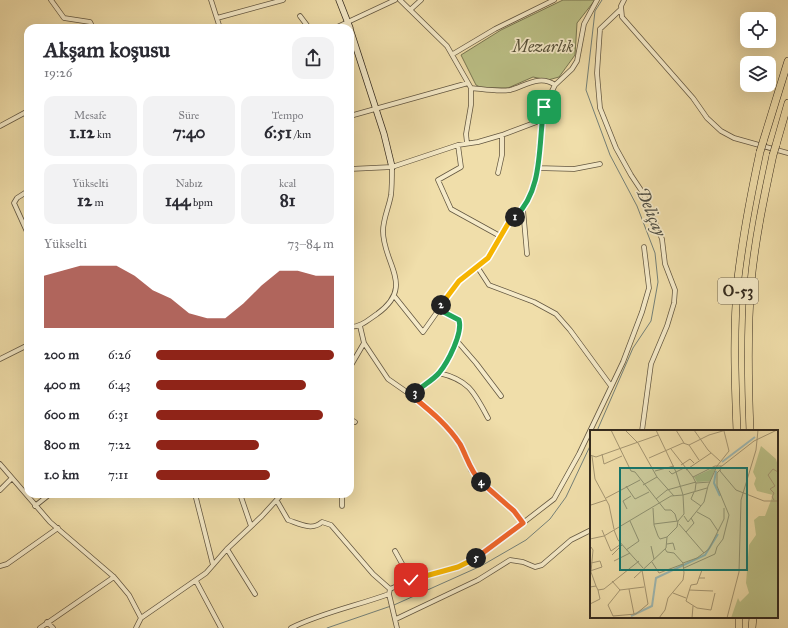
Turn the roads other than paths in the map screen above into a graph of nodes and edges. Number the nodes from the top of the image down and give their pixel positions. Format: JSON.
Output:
{"nodes":[{"id":1,"x":51,"y":0,"type":"edge"},
{"id":2,"x":211,"y":0,"type":"edge"},
{"id":3,"x":283,"y":0,"type":"edge"},
{"id":4,"x":339,"y":0,"type":"edge"},
{"id":5,"x":395,"y":0,"type":"edge"},
{"id":6,"x":400,"y":0,"type":"edge"},
{"id":7,"x":421,"y":0,"type":"edge"},
{"id":8,"x":554,"y":0,"type":"edge"},
{"id":9,"x":597,"y":0,"type":"edge"},
{"id":10,"x":624,"y":0,"type":"edge"},
{"id":11,"x":620,"y":8,"type":"junction"},
{"id":12,"x":410,"y":10,"type":"junction"},
{"id":13,"x":300,"y":16,"type":"dead end"},
{"id":14,"x":217,"y":18,"type":"junction"},
{"id":15,"x":348,"y":21,"type":"junction"},
{"id":16,"x":91,"y":24,"type":"edge"},
{"id":17,"x":219,"y":24,"type":"edge"},
{"id":18,"x":306,"y":24,"type":"edge"},
{"id":19,"x":342,"y":24,"type":"edge"},
{"id":20,"x":349,"y":24,"type":"edge"},
{"id":21,"x":354,"y":40,"type":"edge"},
{"id":22,"x":453,"y":54,"type":"junction"},
{"id":23,"x":788,"y":61,"type":"edge"},
{"id":24,"x":468,"y":83,"type":"junction"},
{"id":25,"x":555,"y":85,"type":"junction"},
{"id":26,"x":471,"y":88,"type":"junction"},
{"id":27,"x":788,"y":103,"type":"edge"},
{"id":28,"x":376,"y":109,"type":"junction"},
{"id":29,"x":24,"y":113,"type":"edge"},
{"id":30,"x":354,"y":115,"type":"edge"},
{"id":31,"x":542,"y":120,"type":"junction"},
{"id":32,"x":0,"y":126,"type":"edge"},
{"id":33,"x":502,"y":135,"type":"junction"},
{"id":34,"x":467,"y":143,"type":"junction"},
{"id":35,"x":458,"y":145,"type":"junction"},
{"id":36,"x":788,"y":152,"type":"edge"},
{"id":37,"x":600,"y":164,"type":"dead end"},
{"id":38,"x":392,"y":168,"type":"junction"},
{"id":39,"x":537,"y":168,"type":"junction"},
{"id":40,"x":354,"y":169,"type":"edge"},
{"id":41,"x":498,"y":173,"type":"dead end"},
{"id":42,"x":24,"y":194,"type":"edge"},
{"id":43,"x":523,"y":209,"type":"junction"},
{"id":44,"x":24,"y":225,"type":"edge"},
{"id":45,"x":500,"y":236,"type":"junction"},
{"id":46,"x":644,"y":247,"type":"dead end"},
{"id":47,"x":527,"y":254,"type":"dead end"},
{"id":48,"x":478,"y":268,"type":"junction"},
{"id":49,"x":395,"y":297,"type":"junction"},
{"id":50,"x":438,"y":309,"type":"junction"},
{"id":51,"x":360,"y":326,"type":"junction"},
{"id":52,"x":354,"y":327,"type":"edge"},
{"id":53,"x":457,"y":341,"type":"junction"},
{"id":54,"x":364,"y":343,"type":"junction"},
{"id":55,"x":24,"y":347,"type":"edge"},
{"id":56,"x":0,"y":359,"type":"edge"},
{"id":57,"x":354,"y":360,"type":"edge"},
{"id":58,"x":439,"y":373,"type":"junction"},
{"id":59,"x":611,"y":386,"type":"junction"},
{"id":60,"x":411,"y":395,"type":"junction"},
{"id":61,"x":501,"y":396,"type":"dead end"},
{"id":62,"x":488,"y":418,"type":"dead end"},
{"id":63,"x":590,"y":430,"type":"edge"},
{"id":64,"x":642,"y":430,"type":"edge"},
{"id":65,"x":737,"y":430,"type":"edge"},
{"id":66,"x":750,"y":430,"type":"edge"},
{"id":67,"x":590,"y":431,"type":"edge"},
{"id":68,"x":1,"y":467,"type":"edge"},
{"id":69,"x":12,"y":478,"type":"junction"},
{"id":70,"x":0,"y":490,"type":"edge"},
{"id":71,"x":24,"y":493,"type":"edge"},
{"id":72,"x":28,"y":498,"type":"edge"},
{"id":73,"x":45,"y":498,"type":"edge"},
{"id":74,"x":196,"y":498,"type":"edge"},
{"id":75,"x":242,"y":498,"type":"edge"},
{"id":76,"x":279,"y":498,"type":"edge"},
{"id":77,"x":342,"y":498,"type":"edge"},
{"id":78,"x":276,"y":501,"type":"junction"},
{"id":79,"x":35,"y":506,"type":"junction"},
{"id":80,"x":342,"y":506,"type":"dead end"},
{"id":81,"x":523,"y":523,"type":"junction"},
{"id":82,"x":252,"y":526,"type":"junction"},
{"id":83,"x":58,"y":528,"type":"junction"},
{"id":84,"x":590,"y":530,"type":"edge"},
{"id":85,"x":227,"y":549,"type":"junction"},
{"id":86,"x":395,"y":551,"type":"dead end"},
{"id":87,"x":213,"y":565,"type":"junction"},
{"id":88,"x":0,"y":566,"type":"edge"},
{"id":89,"x":114,"y":577,"type":"junction"},
{"id":90,"x":411,"y":580,"type":"junction"},
{"id":91,"x":196,"y":581,"type":"junction"},
{"id":92,"x":390,"y":589,"type":"junction"},
{"id":93,"x":255,"y":594,"type":"dead end"},
{"id":94,"x":390,"y":596,"type":"junction"},
{"id":95,"x":141,"y":618,"type":"junction"},
{"id":96,"x":753,"y":618,"type":"edge"},
{"id":97,"x":396,"y":619,"type":"junction"},
{"id":98,"x":47,"y":622,"type":"junction"},
{"id":99,"x":40,"y":628,"type":"edge"},
{"id":100,"x":53,"y":628,"type":"edge"},
{"id":101,"x":136,"y":628,"type":"edge"},
{"id":102,"x":221,"y":628,"type":"edge"},
{"id":103,"x":290,"y":628,"type":"edge"},
{"id":104,"x":397,"y":628,"type":"edge"},
{"id":105,"x":752,"y":628,"type":"edge"}],
"edges":[{"from":1,"to":16,"type":"street"},
{"from":2,"to":14,"type":"street"},
{"from":3,"to":14,"type":"street"},
{"from":4,"to":15,"type":"street"},
{"from":5,"to":15,"type":"street"},
{"from":6,"to":12,"type":"street"},
{"from":7,"to":12,"type":"street"},
{"from":8,"to":22,"type":"street"},
{"from":9,"to":25,"type":"street"},
{"from":10,"to":11,"type":"street"},
{"from":11,"to":36,"type":"street"},
{"from":11,"to":64,"type":"street"},
{"from":12,"to":22,"type":"street"},
{"from":13,"to":18,"type":"street"},
{"from":14,"to":17,"type":"street"},
{"from":15,"to":19,"type":"street"},
{"from":15,"to":20,"type":"street"},
{"from":21,"to":28,"type":"street"},
{"from":22,"to":24,"type":"street"},
{"from":23,"to":65,"type":"highway","number":"O-53","bridge":true},
{"from":24,"to":26,"type":"street"},
{"from":24,"to":28,"type":"street"},
{"from":25,"to":26,"type":"street"},
{"from":25,"to":31,"type":"street"},
{"from":26,"to":34,"type":"street"},
{"from":27,"to":66,"type":"highway","number":"O-53","bridge":true},
{"from":28,"to":30,"type":"street"},
{"from":28,"to":38,"type":"street"},
{"from":29,"to":32,"type":"street"},
{"from":31,"to":33,"type":"street"},
{"from":31,"to":39,"type":"street"},
{"from":33,"to":34,"type":"street"},
{"from":33,"to":41,"type":"street"},
{"from":34,"to":35,"type":"street"},
{"from":35,"to":38,"type":"street"},
{"from":35,"to":45,"type":"street"},
{"from":37,"to":39,"type":"street"},
{"from":38,"to":40,"type":"street"},
{"from":38,"to":49,"type":"street"},
{"from":39,"to":43,"type":"street"},
{"from":42,"to":44,"type":"street"},
{"from":43,"to":45,"type":"street"},
{"from":43,"to":47,"type":"street"},
{"from":45,"to":48,"type":"street"},
{"from":46,"to":59,"type":"street"},
{"from":48,"to":50,"type":"street"},
{"from":48,"to":59,"type":"street"},
{"from":49,"to":50,"type":"street"},
{"from":49,"to":51,"type":"street"},
{"from":50,"to":53,"type":"street"},
{"from":51,"to":52,"type":"street"},
{"from":51,"to":54,"type":"street"},
{"from":53,"to":58,"type":"street"},
{"from":53,"to":61,"type":"street"},
{"from":54,"to":57,"type":"street"},
{"from":54,"to":60,"type":"street"},
{"from":55,"to":56,"type":"street"},
{"from":58,"to":60,"type":"street"},
{"from":58,"to":62,"type":"street"},
{"from":59,"to":63,"type":"street"},
{"from":60,"to":81,"type":"street"},
{"from":67,"to":81,"type":"street"},
{"from":68,"to":69,"type":"street"},
{"from":69,"to":70,"type":"street"},
{"from":69,"to":71,"type":"street"},
{"from":72,"to":79,"type":"street"},
{"from":73,"to":79,"type":"street"},
{"from":74,"to":87,"type":"street"},
{"from":75,"to":82,"type":"street"},
{"from":76,"to":78,"type":"street"},
{"from":77,"to":80,"type":"street"},
{"from":78,"to":82,"type":"street"},
{"from":78,"to":92,"type":"street"},
{"from":79,"to":83,"type":"street"},
{"from":81,"to":90,"type":"street"},
{"from":82,"to":85,"type":"street"},
{"from":83,"to":88,"type":"street"},
{"from":83,"to":89,"type":"street"},
{"from":84,"to":97,"type":"street"},
{"from":85,"to":87,"type":"street"},
{"from":85,"to":93,"type":"street"},
{"from":86,"to":90,"type":"street"},
{"from":87,"to":91,"type":"street"},
{"from":89,"to":95,"type":"street"},
{"from":89,"to":98,"type":"street"},
{"from":90,"to":92,"type":"street"},
{"from":91,"to":95,"type":"street"},
{"from":91,"to":102,"type":"street"},
{"from":92,"to":94,"type":"street"},
{"from":94,"to":97,"type":"street"},
{"from":94,"to":103,"type":"street"},
{"from":95,"to":101,"type":"street"},
{"from":96,"to":105,"type":"highway"},
{"from":97,"to":104,"type":"street"},
{"from":98,"to":99,"type":"street"},
{"from":98,"to":100,"type":"street"}]}
